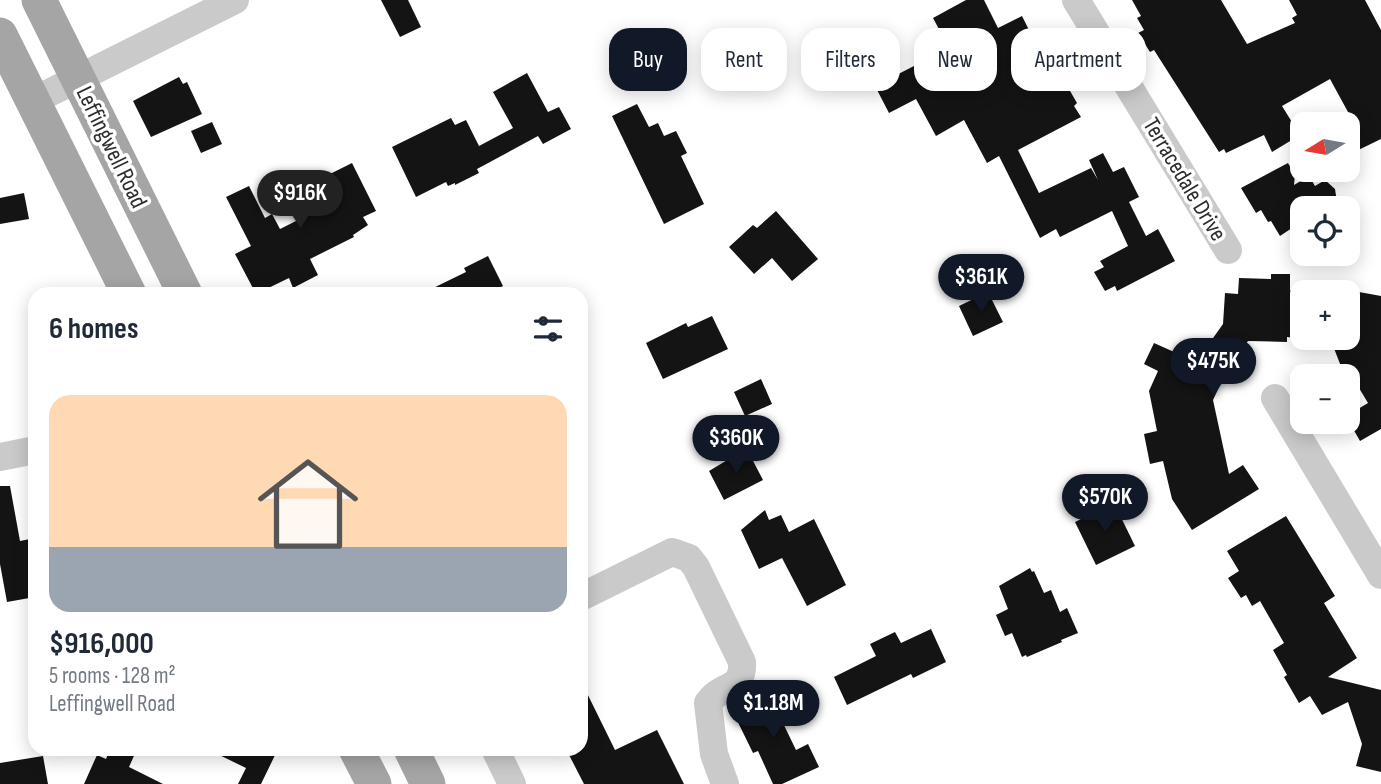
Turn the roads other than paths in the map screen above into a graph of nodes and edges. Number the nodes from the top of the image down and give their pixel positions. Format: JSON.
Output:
{"nodes":[{"id":1,"x":39,"y":0,"type":"edge"},
{"id":2,"x":235,"y":0,"type":"edge"},
{"id":3,"x":1076,"y":0,"type":"edge"},
{"id":4,"x":0,"y":34,"type":"edge"},
{"id":5,"x":78,"y":78,"type":"junction"},
{"id":6,"x":33,"y":101,"type":"junction"},
{"id":7,"x":1228,"y":250,"type":"dead end"},
{"id":8,"x":126,"y":287,"type":"edge"},
{"id":9,"x":182,"y":287,"type":"edge"},
{"id":10,"x":1275,"y":397,"type":"dead end"},
{"id":11,"x":28,"y":451,"type":"edge"},
{"id":12,"x":0,"y":457,"type":"edge"},
{"id":13,"x":1381,"y":575,"type":"edge"},
{"id":14,"x":588,"y":594,"type":"edge"},
{"id":15,"x":360,"y":756,"type":"edge"},
{"id":16,"x":414,"y":756,"type":"edge"},
{"id":17,"x":498,"y":756,"type":"edge"},
{"id":18,"x":374,"y":784,"type":"edge"},
{"id":19,"x":428,"y":784,"type":"edge"},
{"id":20,"x":512,"y":784,"type":"edge"},
{"id":21,"x":725,"y":784,"type":"edge"}],
"edges":[{"from":1,"to":5,"type":"main road","name":"Leffingwell Road"},
{"from":2,"to":5,"type":"street"},
{"from":3,"to":7,"type":"street","name":"Terracedale Drive"},
{"from":4,"to":6,"type":"main road","name":"Leffingwell Road"},
{"from":5,"to":6,"type":"street"},
{"from":5,"to":9,"type":"main road","name":"Leffingwell Road"},
{"from":6,"to":8,"type":"main road","name":"Leffingwell Road"},
{"from":10,"to":13,"type":"street"},
{"from":11,"to":12,"type":"street"},
{"from":14,"to":21,"type":"street"},
{"from":15,"to":18,"type":"main road"},
{"from":16,"to":19,"type":"main road"},
{"from":17,"to":20,"type":"street"}]}
